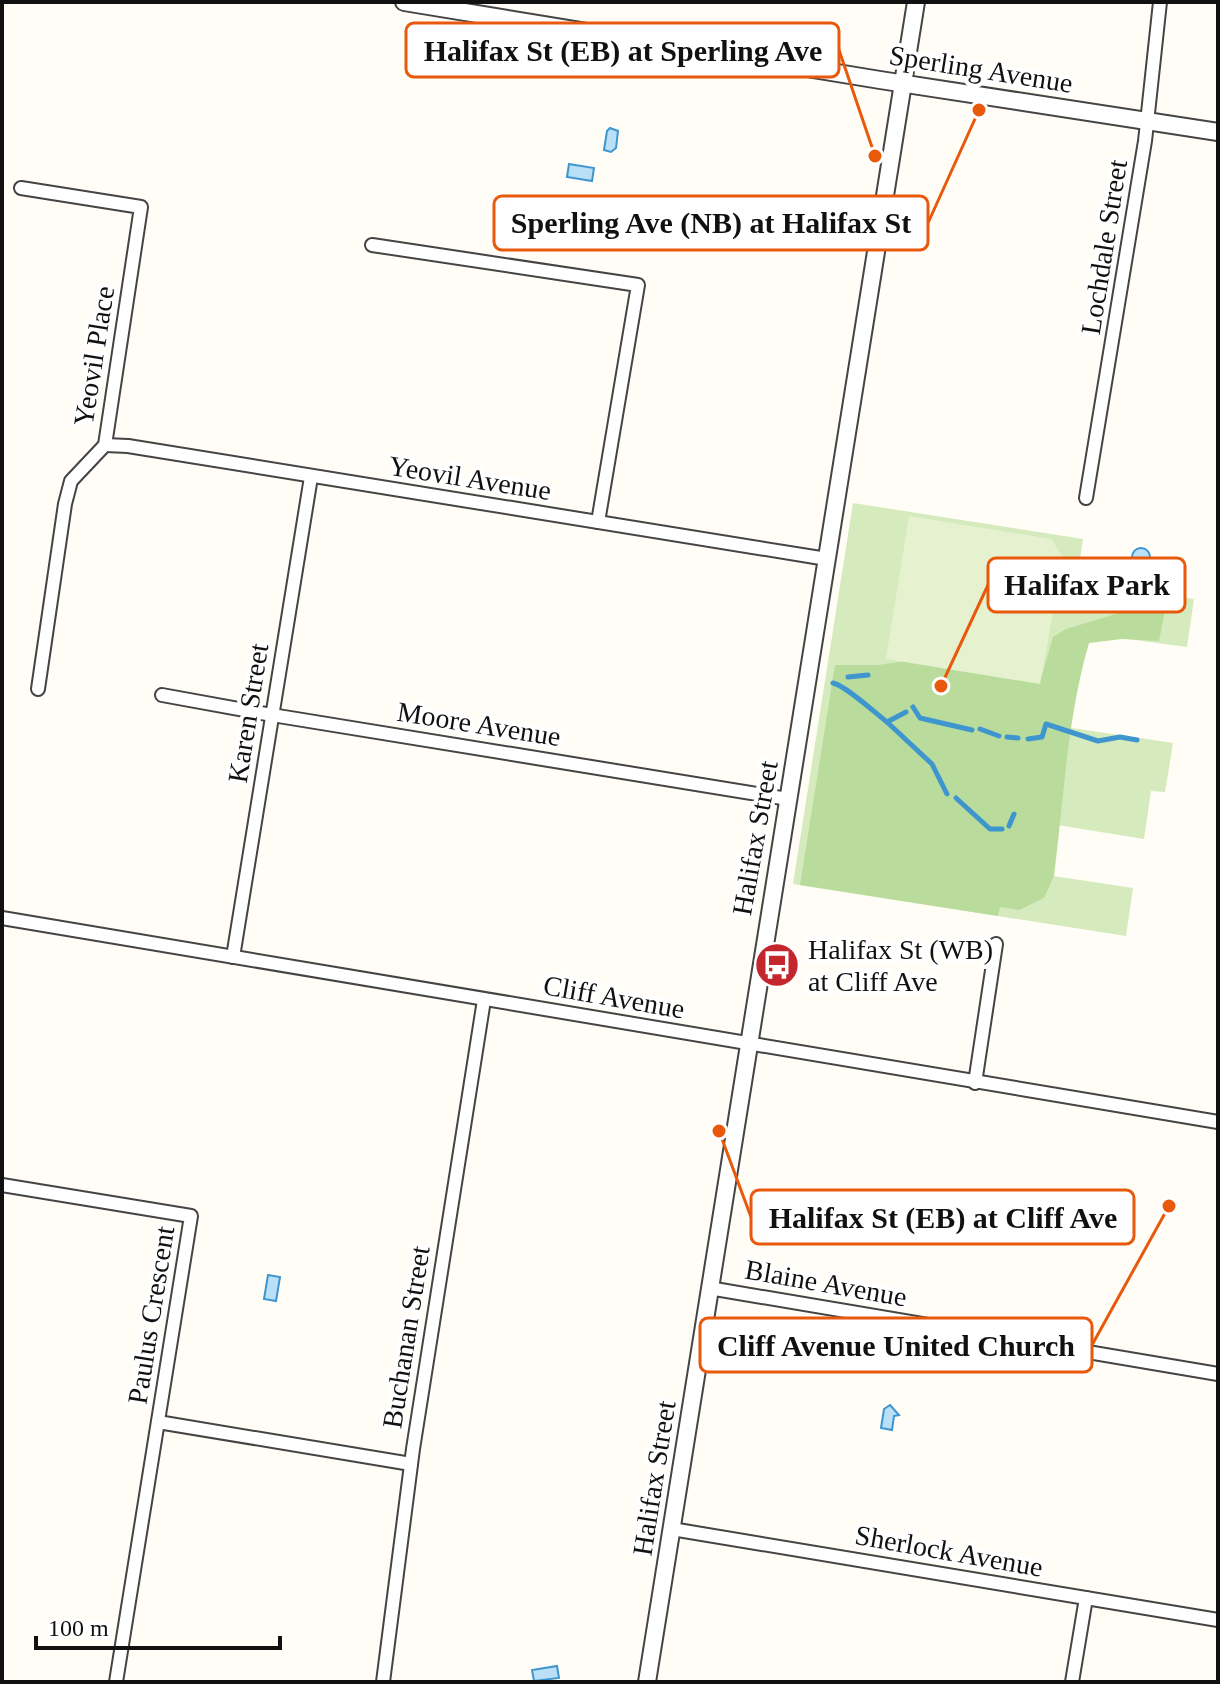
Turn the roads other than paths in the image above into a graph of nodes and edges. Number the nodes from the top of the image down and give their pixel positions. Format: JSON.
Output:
{"nodes":[{"id":1,"x":404,"y":2,"type":"edge"},
{"id":2,"x":916,"y":2,"type":"edge"},
{"id":3,"x":1160,"y":2,"type":"edge"},
{"id":4,"x":903,"y":84,"type":"junction"},
{"id":5,"x":1147,"y":121,"type":"junction"},
{"id":6,"x":1218,"y":132,"type":"edge"},
{"id":7,"x":21,"y":188,"type":"dead end"},
{"id":8,"x":372,"y":245,"type":"dead end"},
{"id":9,"x":105,"y":445,"type":"junction"},
{"id":10,"x":311,"y":477,"type":"junction"},
{"id":11,"x":1086,"y":498,"type":"dead end"},
{"id":12,"x":598,"y":522,"type":"junction"},
{"id":13,"x":827,"y":559,"type":"junction"},
{"id":14,"x":38,"y":689,"type":"dead end"},
{"id":15,"x":162,"y":695,"type":"dead end"},
{"id":16,"x":272,"y":715,"type":"junction"},
{"id":17,"x":788,"y":799,"type":"junction"},
{"id":18,"x":2,"y":918,"type":"edge"},
{"id":19,"x":996,"y":944,"type":"dead end"},
{"id":20,"x":233,"y":957,"type":"junction"},
{"id":21,"x":484,"y":1000,"type":"junction"},
{"id":22,"x":748,"y":1044,"type":"junction"},
{"id":23,"x":975,"y":1083,"type":"junction"},
{"id":24,"x":1218,"y":1122,"type":"edge"},
{"id":25,"x":2,"y":1185,"type":"edge"},
{"id":26,"x":709,"y":1288,"type":"junction"},
{"id":27,"x":1218,"y":1374,"type":"edge"},
{"id":28,"x":158,"y":1422,"type":"junction"},
{"id":29,"x":411,"y":1464,"type":"junction"},
{"id":30,"x":672,"y":1529,"type":"junction"},
{"id":31,"x":1086,"y":1598,"type":"junction"},
{"id":32,"x":1218,"y":1620,"type":"edge"},
{"id":33,"x":116,"y":1682,"type":"edge"},
{"id":34,"x":383,"y":1682,"type":"edge"},
{"id":35,"x":647,"y":1682,"type":"edge"},
{"id":36,"x":1072,"y":1682,"type":"edge"}],
"edges":[{"from":1,"to":4,"type":"street","name":"Sperling Avenue"},
{"from":2,"to":4,"type":"street","name":"Halifax Street"},
{"from":3,"to":5,"type":"street","name":"Lochdale Street"},
{"from":4,"to":5,"type":"street","name":"Sperling Avenue"},
{"from":4,"to":13,"type":"street","name":"Halifax Street"},
{"from":5,"to":6,"type":"street","name":"Sperling Avenue"},
{"from":5,"to":11,"type":"street","name":"Lochdale Street"},
{"from":7,"to":9,"type":"street","name":"Yeovil Place"},
{"from":8,"to":12,"type":"street"},
{"from":9,"to":10,"type":"street","name":"Yeovil Avenue"},
{"from":9,"to":14,"type":"street","name":"Yeovil Place"},
{"from":10,"to":12,"type":"street","name":"Yeovil Avenue"},
{"from":10,"to":16,"type":"street","name":"Karen Street"},
{"from":12,"to":13,"type":"street","name":"Yeovil Avenue"},
{"from":13,"to":17,"type":"street","name":"Halifax Street"},
{"from":15,"to":16,"type":"street","name":"Moore Avenue"},
{"from":16,"to":17,"type":"street","name":"Moore Avenue"},
{"from":16,"to":20,"type":"street","name":"Karen Street"},
{"from":17,"to":22,"type":"street","name":"Halifax Street"},
{"from":18,"to":20,"type":"street","name":"Cliff Avenue"},
{"from":19,"to":23,"type":"street"},
{"from":20,"to":21,"type":"street","name":"Cliff Avenue"},
{"from":21,"to":22,"type":"street","name":"Cliff Avenue"},
{"from":21,"to":29,"type":"street","name":"Buchanan Street"},
{"from":22,"to":23,"type":"street","name":"Cliff Avenue"},
{"from":22,"to":26,"type":"street","name":"Halifax Street"},
{"from":23,"to":24,"type":"street","name":"Cliff Avenue"},
{"from":25,"to":28,"type":"street","name":"Paulus Crescent"},
{"from":26,"to":27,"type":"street","name":"Blaine Avenue"},
{"from":26,"to":30,"type":"street","name":"Halifax Street"},
{"from":28,"to":29,"type":"street"},
{"from":28,"to":33,"type":"street"},
{"from":29,"to":34,"type":"street","name":"Buchanan Street"},
{"from":30,"to":31,"type":"street","name":"Sherlock Avenue"},
{"from":30,"to":35,"type":"street","name":"Halifax Street"},
{"from":31,"to":32,"type":"street","name":"Sherlock Avenue"},
{"from":31,"to":36,"type":"street"}]}
